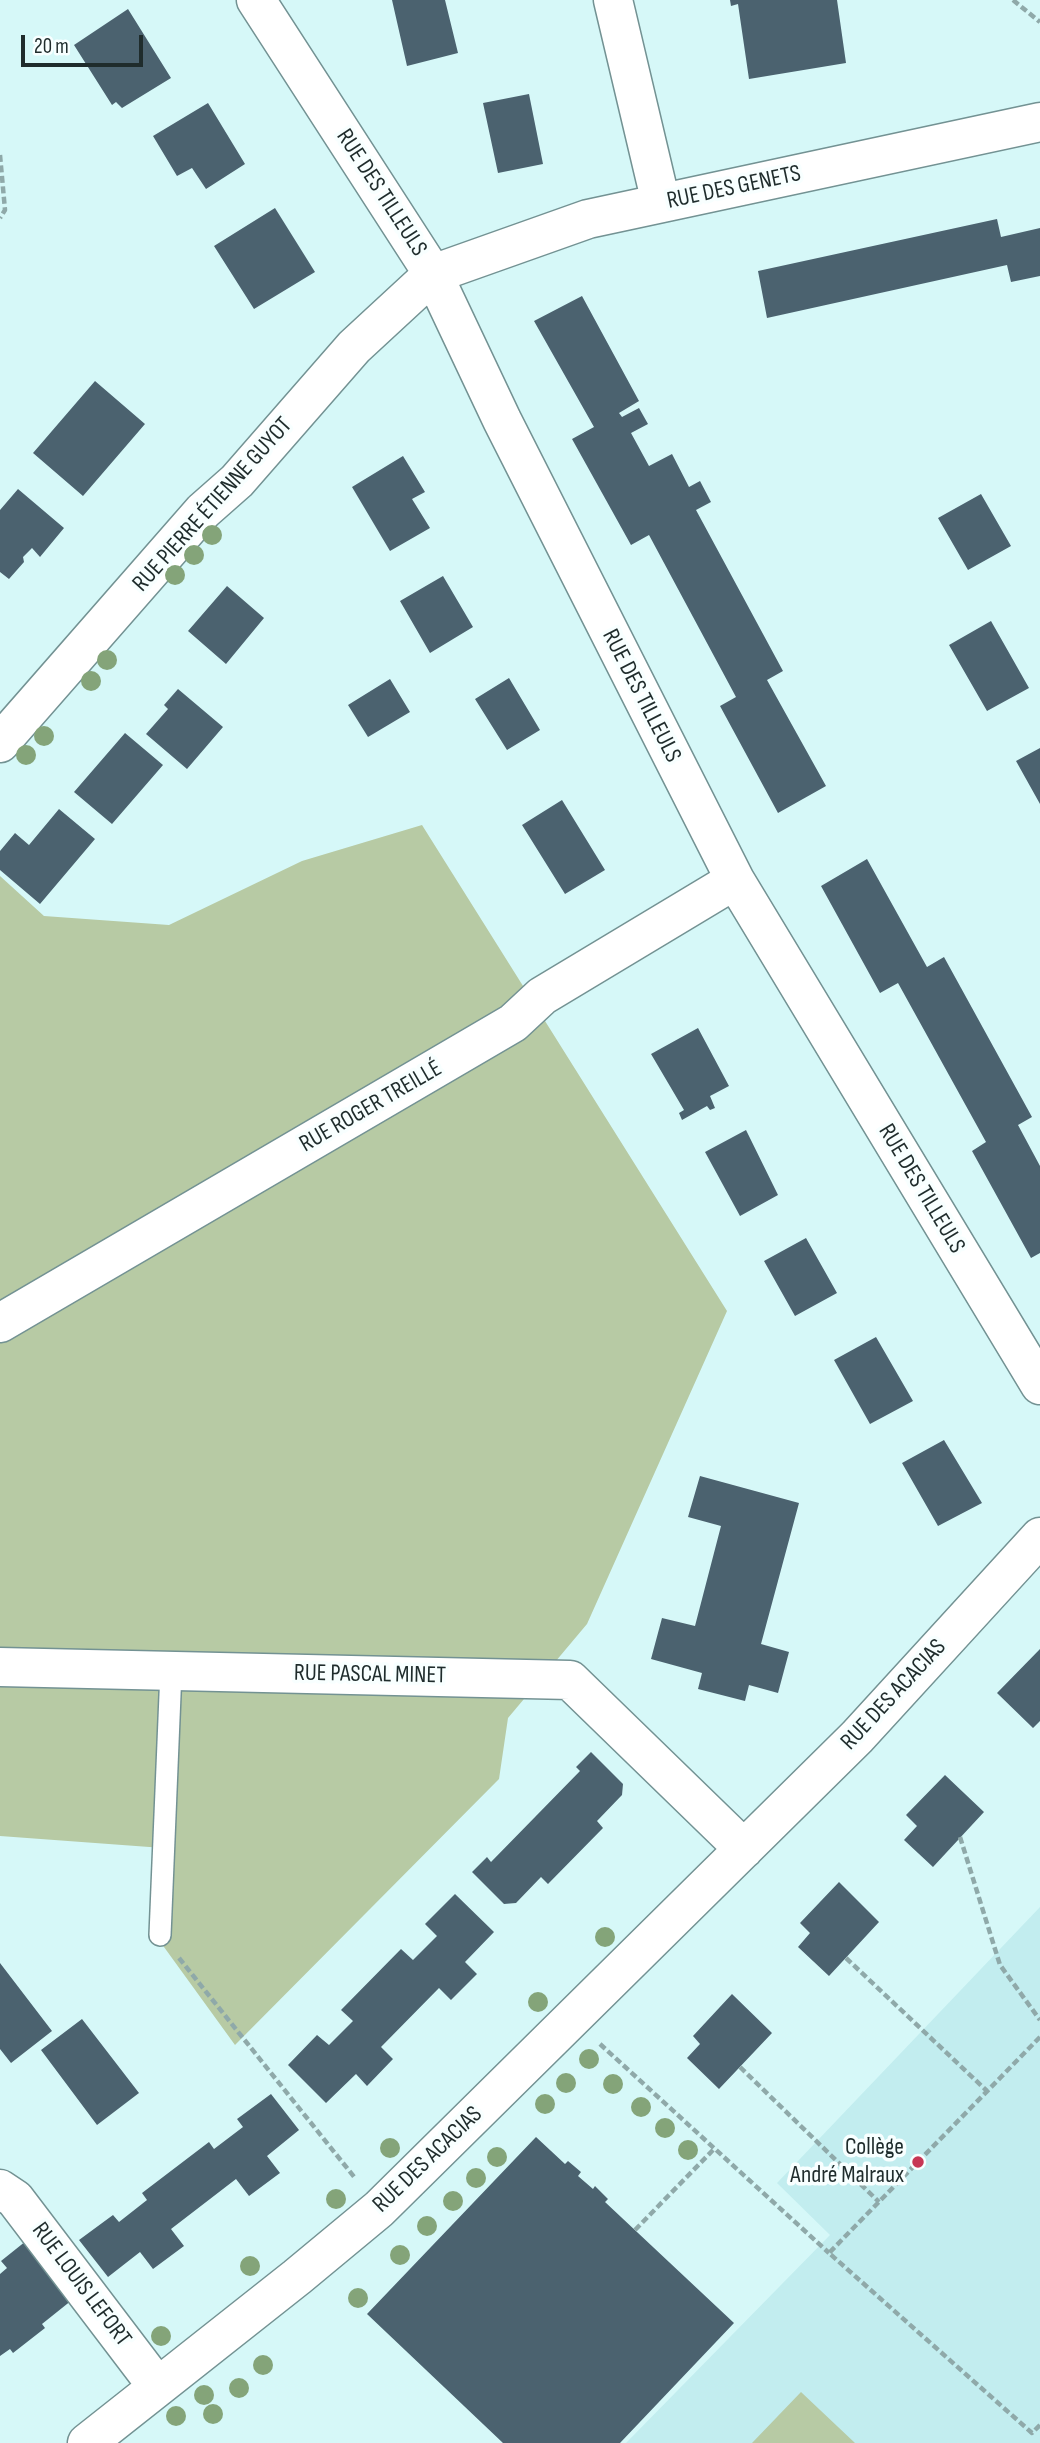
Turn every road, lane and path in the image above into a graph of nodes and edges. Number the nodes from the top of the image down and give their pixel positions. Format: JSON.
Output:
{"nodes":[{"id":1,"x":256,"y":0,"type":"edge"},
{"id":2,"x":613,"y":0,"type":"edge"},
{"id":3,"x":1013,"y":0,"type":"edge"},
{"id":4,"x":1040,"y":22,"type":"edge"},
{"id":5,"x":1040,"y":122,"type":"edge"},
{"id":6,"x":0,"y":155,"type":"edge"},
{"id":7,"x":661,"y":204,"type":"junction"},
{"id":8,"x":0,"y":218,"type":"edge"},
{"id":9,"x":433,"y":274,"type":"junction"},
{"id":10,"x":0,"y":743,"type":"edge"},
{"id":11,"x":735,"y":880,"type":"junction"},
{"id":12,"x":0,"y":1323,"type":"edge"},
{"id":13,"x":1040,"y":1384,"type":"edge"},
{"id":14,"x":1040,"y":1537,"type":"edge"},
{"id":15,"x":0,"y":1667,"type":"edge"},
{"id":16,"x":171,"y":1671,"type":"junction"},
{"id":17,"x":960,"y":1837,"type":"dead end"},
{"id":18,"x":744,"y":1850,"type":"junction"},
{"id":19,"x":160,"y":1935,"type":"joint"},
{"id":20,"x":846,"y":1958,"type":"dead end"},
{"id":21,"x":1040,"y":2020,"type":"edge"},
{"id":22,"x":1040,"y":2037,"type":"edge"},
{"id":23,"x":599,"y":2043,"type":"dead end"},
{"id":24,"x":740,"y":2067,"type":"dead end"},
{"id":25,"x":987,"y":2091,"type":"junction"},
{"id":26,"x":713,"y":2150,"type":"junction"},
{"id":27,"x":0,"y":2189,"type":"edge"},
{"id":28,"x":879,"y":2202,"type":"junction"},
{"id":29,"x":379,"y":2209,"type":"junction"},
{"id":30,"x":635,"y":2230,"type":"dead end"},
{"id":31,"x":830,"y":2253,"type":"junction"},
{"id":32,"x":157,"y":2386,"type":"junction"},
{"id":33,"x":1040,"y":2425,"type":"edge"},
{"id":34,"x":87,"y":2443,"type":"edge"}],
"edges":[{"from":1,"to":9,"type":"street","name":"RUE DES TILLEULS"},
{"from":2,"to":7,"type":"street"},
{"from":3,"to":4,"type":"path"},
{"from":5,"to":7,"type":"street","name":"RUE DES GENETS"},
{"from":6,"to":8,"type":"path"},
{"from":7,"to":9,"type":"street","name":"RUE DES GENETS"},
{"from":9,"to":10,"type":"street","name":"RUE PIERRE ÉTIENNE GUYOT"},
{"from":9,"to":11,"type":"street","name":"RUE DES TILLEULS"},
{"from":11,"to":12,"type":"street","name":"RUE ROGER TREILLÉ"},
{"from":11,"to":13,"type":"street","name":"RUE DES TILLEULS"},
{"from":14,"to":18,"type":"street","name":"RUE DES ACACIAS"},
{"from":15,"to":16,"type":"street","name":"RUE PASCAL MINET"},
{"from":16,"to":18,"type":"street","name":"RUE PASCAL MINET"},
{"from":16,"to":19,"type":"lane"},
{"from":17,"to":21,"type":"path"},
{"from":18,"to":29,"type":"street","name":"RUE DES ACACIAS"},
{"from":19,"to":29,"type":"path"},
{"from":20,"to":25,"type":"path"},
{"from":22,"to":25,"type":"path"},
{"from":23,"to":26,"type":"path"},
{"from":24,"to":28,"type":"path"},
{"from":25,"to":28,"type":"path"},
{"from":26,"to":30,"type":"path"},
{"from":26,"to":31,"type":"path"},
{"from":27,"to":32,"type":"street","name":"RUE LOUIS LEFORT"},
{"from":28,"to":31,"type":"path"},
{"from":29,"to":32,"type":"street","name":"RUE DES ACACIAS"},
{"from":31,"to":33,"type":"path"},
{"from":32,"to":34,"type":"street","name":"RUE DES ACACIAS"}]}
